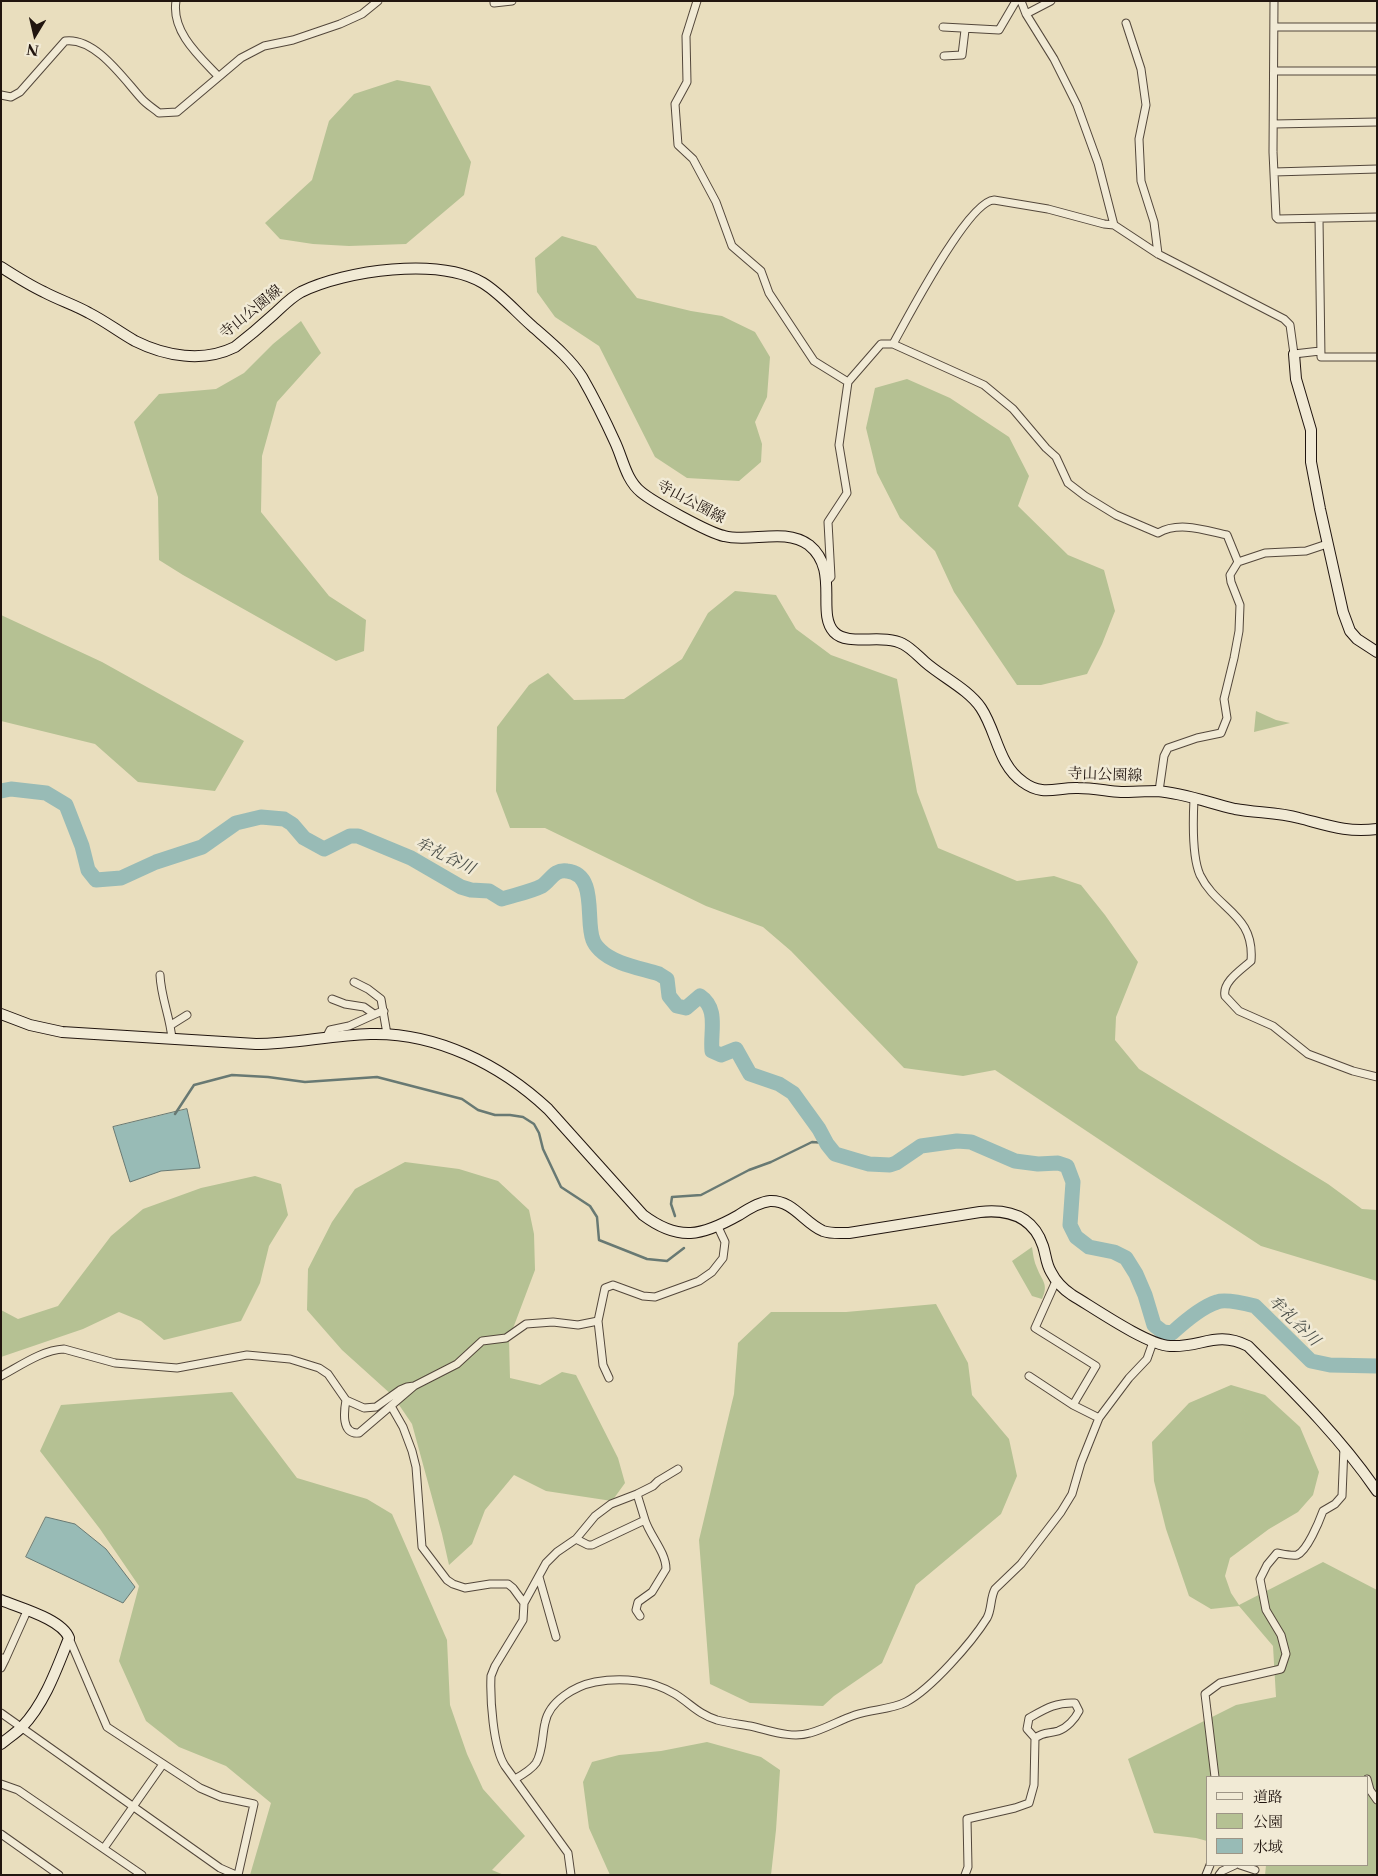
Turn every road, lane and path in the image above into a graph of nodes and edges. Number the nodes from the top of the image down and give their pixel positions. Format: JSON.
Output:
{"nodes":[{"id":1,"x":176,"y":1,"type":"edge"},
{"id":2,"x":378,"y":1,"type":"edge"},
{"id":3,"x":494,"y":1,"type":"edge"},
{"id":4,"x":512,"y":1,"type":"edge"},
{"id":5,"x":697,"y":1,"type":"edge"},
{"id":6,"x":1016,"y":1,"type":"edge"},
{"id":7,"x":1021,"y":1,"type":"edge"},
{"id":8,"x":1051,"y":1,"type":"edge"},
{"id":9,"x":1274,"y":1,"type":"edge"},
{"id":10,"x":1026,"y":14,"type":"junction"},
{"id":11,"x":1126,"y":23,"type":"dead end"},
{"id":12,"x":943,"y":27,"type":"dead end"},
{"id":13,"x":1274,"y":27,"type":"junction"},
{"id":14,"x":1377,"y":27,"type":"edge"},
{"id":15,"x":964,"y":30,"type":"junction"},
{"id":16,"x":944,"y":56,"type":"dead end"},
{"id":17,"x":1274,"y":71,"type":"junction"},
{"id":18,"x":1377,"y":71,"type":"edge"},
{"id":19,"x":218,"y":76,"type":"junction"},
{"id":20,"x":1,"y":95,"type":"edge"},
{"id":21,"x":1377,"y":122,"type":"edge"},
{"id":22,"x":1274,"y":124,"type":"junction"},
{"id":23,"x":1377,"y":169,"type":"edge"},
{"id":24,"x":1274,"y":172,"type":"junction"},
{"id":25,"x":1377,"y":217,"type":"edge"},
{"id":26,"x":1319,"y":219,"type":"junction"},
{"id":27,"x":1114,"y":225,"type":"junction"},
{"id":28,"x":1158,"y":254,"type":"junction"},
{"id":29,"x":1,"y":267,"type":"edge"},
{"id":30,"x":893,"y":344,"type":"junction"},
{"id":31,"x":1320,"y":351,"type":"junction"},
{"id":32,"x":1294,"y":354,"type":"junction"},
{"id":33,"x":1377,"y":357,"type":"edge"},
{"id":34,"x":848,"y":382,"type":"junction"},
{"id":35,"x":1328,"y":544,"type":"junction"},
{"id":36,"x":1238,"y":562,"type":"junction"},
{"id":37,"x":827,"y":581,"type":"junction"},
{"id":38,"x":1377,"y":652,"type":"edge"},
{"id":39,"x":1159,"y":791,"type":"junction"},
{"id":40,"x":1194,"y":799,"type":"junction"},
{"id":41,"x":1377,"y":829,"type":"edge"},
{"id":42,"x":160,"y":975,"type":"dead end"},
{"id":43,"x":354,"y":982,"type":"dead end"},
{"id":44,"x":332,"y":999,"type":"dead end"},
{"id":45,"x":384,"y":1011,"type":"junction"},
{"id":46,"x":1,"y":1014,"type":"edge"},
{"id":47,"x":374,"y":1014,"type":"junction"},
{"id":48,"x":187,"y":1015,"type":"dead end"},
{"id":49,"x":170,"y":1025,"type":"junction"},
{"id":50,"x":387,"y":1034,"type":"junction"},
{"id":51,"x":326,"y":1038,"type":"junction"},
{"id":52,"x":172,"y":1039,"type":"junction"},
{"id":53,"x":1377,"y":1077,"type":"edge"},
{"id":54,"x":718,"y":1227,"type":"junction"},
{"id":55,"x":1056,"y":1281,"type":"junction"},
{"id":56,"x":598,"y":1321,"type":"junction"},
{"id":57,"x":1152,"y":1342,"type":"junction"},
{"id":58,"x":1,"y":1376,"type":"edge"},
{"id":59,"x":1029,"y":1376,"type":"dead end"},
{"id":60,"x":609,"y":1378,"type":"dead end"},
{"id":61,"x":414,"y":1386,"type":"junction"},
{"id":62,"x":346,"y":1400,"type":"junction"},
{"id":63,"x":1073,"y":1405,"type":"junction"},
{"id":64,"x":390,"y":1406,"type":"junction"},
{"id":65,"x":1099,"y":1418,"type":"junction"},
{"id":66,"x":1344,"y":1446,"type":"junction"},
{"id":67,"x":678,"y":1468,"type":"dead end"},
{"id":68,"x":1377,"y":1491,"type":"edge"},
{"id":69,"x":638,"y":1494,"type":"junction"},
{"id":70,"x":645,"y":1520,"type":"junction"},
{"id":71,"x":576,"y":1539,"type":"junction"},
{"id":72,"x":539,"y":1577,"type":"junction"},
{"id":73,"x":1,"y":1600,"type":"edge"},
{"id":74,"x":524,"y":1603,"type":"junction"},
{"id":75,"x":27,"y":1611,"type":"junction"},
{"id":76,"x":640,"y":1616,"type":"dead end"},
{"id":77,"x":556,"y":1637,"type":"dead end"},
{"id":78,"x":69,"y":1638,"type":"junction"},
{"id":79,"x":3,"y":1659,"type":"edge"},
{"id":80,"x":1,"y":1668,"type":"edge"},
{"id":81,"x":1,"y":1713,"type":"edge"},
{"id":82,"x":22,"y":1727,"type":"junction"},
{"id":83,"x":1034,"y":1738,"type":"junction"},
{"id":84,"x":1,"y":1744,"type":"edge"},
{"id":85,"x":163,"y":1764,"type":"junction"},
{"id":86,"x":1215,"y":1776,"type":"edge"},
{"id":87,"x":515,"y":1779,"type":"junction"},
{"id":88,"x":1368,"y":1783,"type":"edge"},
{"id":89,"x":1,"y":1784,"type":"edge"},
{"id":90,"x":1377,"y":1800,"type":"edge"},
{"id":91,"x":133,"y":1806,"type":"junction"},
{"id":92,"x":2,"y":1837,"type":"edge"},
{"id":93,"x":104,"y":1848,"type":"junction"},
{"id":94,"x":1233,"y":1866,"type":"edge"},
{"id":95,"x":1243,"y":1866,"type":"edge"},
{"id":96,"x":1255,"y":1870,"type":"dead end"},
{"id":97,"x":59,"y":1875,"type":"edge"},
{"id":98,"x":142,"y":1875,"type":"edge"},
{"id":99,"x":237,"y":1875,"type":"edge"},
{"id":100,"x":571,"y":1875,"type":"edge"},
{"id":101,"x":965,"y":1875,"type":"edge"},
{"id":102,"x":1219,"y":1875,"type":"edge"}],
"edges":[{"from":1,"to":19,"type":"street"},
{"from":2,"to":19,"type":"street"},
{"from":3,"to":4,"type":"street"},
{"from":5,"to":34,"type":"street"},
{"from":6,"to":15,"type":"street"},
{"from":7,"to":10,"type":"street"},
{"from":8,"to":10,"type":"street"},
{"from":9,"to":13,"type":"street"},
{"from":10,"to":27,"type":"street"},
{"from":11,"to":28,"type":"street"},
{"from":12,"to":15,"type":"street"},
{"from":13,"to":14,"type":"street"},
{"from":13,"to":17,"type":"street"},
{"from":15,"to":16,"type":"street"},
{"from":17,"to":18,"type":"street"},
{"from":17,"to":22,"type":"street"},
{"from":19,"to":20,"type":"street"},
{"from":21,"to":22,"type":"street"},
{"from":22,"to":24,"type":"street"},
{"from":23,"to":24,"type":"street"},
{"from":24,"to":26,"type":"street"},
{"from":25,"to":26,"type":"street"},
{"from":26,"to":31,"type":"street"},
{"from":27,"to":28,"type":"street"},
{"from":27,"to":30,"type":"street"},
{"from":28,"to":32,"type":"street"},
{"from":29,"to":37,"type":"street","name":"寺山公園線"},
{"from":30,"to":34,"type":"street"},
{"from":30,"to":36,"type":"street"},
{"from":31,"to":32,"type":"street"},
{"from":31,"to":33,"type":"street"},
{"from":32,"to":35,"type":"street"},
{"from":34,"to":37,"type":"street"},
{"from":35,"to":36,"type":"street"},
{"from":35,"to":38,"type":"street"},
{"from":36,"to":39,"type":"street"},
{"from":37,"to":39,"type":"street","name":"寺山公園線"},
{"from":39,"to":40,"type":"street","name":"寺山公園線"},
{"from":40,"to":41,"type":"street","name":"寺山公園線"},
{"from":40,"to":53,"type":"street"},
{"from":42,"to":49,"type":"street"},
{"from":43,"to":45,"type":"street"},
{"from":44,"to":47,"type":"street"},
{"from":45,"to":47,"type":"street"},
{"from":45,"to":50,"type":"street"},
{"from":46,"to":52,"type":"street"},
{"from":47,"to":51,"type":"street"},
{"from":48,"to":49,"type":"street"},
{"from":49,"to":52,"type":"street"},
{"from":50,"to":51,"type":"street"},
{"from":50,"to":54,"type":"street"},
{"from":51,"to":52,"type":"street"},
{"from":54,"to":55,"type":"street"},
{"from":54,"to":56,"type":"street"},
{"from":55,"to":57,"type":"street"},
{"from":55,"to":63,"type":"street"},
{"from":56,"to":60,"type":"street"},
{"from":56,"to":61,"type":"street"},
{"from":57,"to":65,"type":"street"},
{"from":57,"to":66,"type":"street"},
{"from":58,"to":62,"type":"street"},
{"from":59,"to":63,"type":"street"},
{"from":61,"to":62,"type":"street"},
{"from":61,"to":64,"type":"street"},
{"from":62,"to":64,"type":"street"},
{"from":63,"to":65,"type":"street"},
{"from":64,"to":74,"type":"street"},
{"from":65,"to":87,"type":"street"},
{"from":66,"to":68,"type":"street"},
{"from":66,"to":86,"type":"street"},
{"from":67,"to":69,"type":"street"},
{"from":69,"to":70,"type":"street"},
{"from":69,"to":71,"type":"street"},
{"from":70,"to":71,"type":"street"},
{"from":70,"to":76,"type":"street"},
{"from":71,"to":72,"type":"street"},
{"from":72,"to":74,"type":"street"},
{"from":72,"to":77,"type":"street"},
{"from":73,"to":75,"type":"street"},
{"from":74,"to":87,"type":"street"},
{"from":75,"to":78,"type":"street"},
{"from":75,"to":79,"type":"street"},
{"from":78,"to":82,"type":"street"},
{"from":78,"to":85,"type":"street"},
{"from":79,"to":80,"type":"street"},
{"from":81,"to":82,"type":"street"},
{"from":82,"to":84,"type":"street"},
{"from":82,"to":91,"type":"street"},
{"from":83,"to":83,"type":"street"},
{"from":83,"to":101,"type":"street"},
{"from":85,"to":91,"type":"street"},
{"from":85,"to":99,"type":"street"},
{"from":87,"to":100,"type":"street"},
{"from":88,"to":90,"type":"street"},
{"from":89,"to":93,"type":"street"},
{"from":91,"to":93,"type":"street"},
{"from":91,"to":99,"type":"street"},
{"from":92,"to":97,"type":"street"},
{"from":93,"to":98,"type":"street"},
{"from":94,"to":102,"type":"street"},
{"from":95,"to":96,"type":"street"}]}
